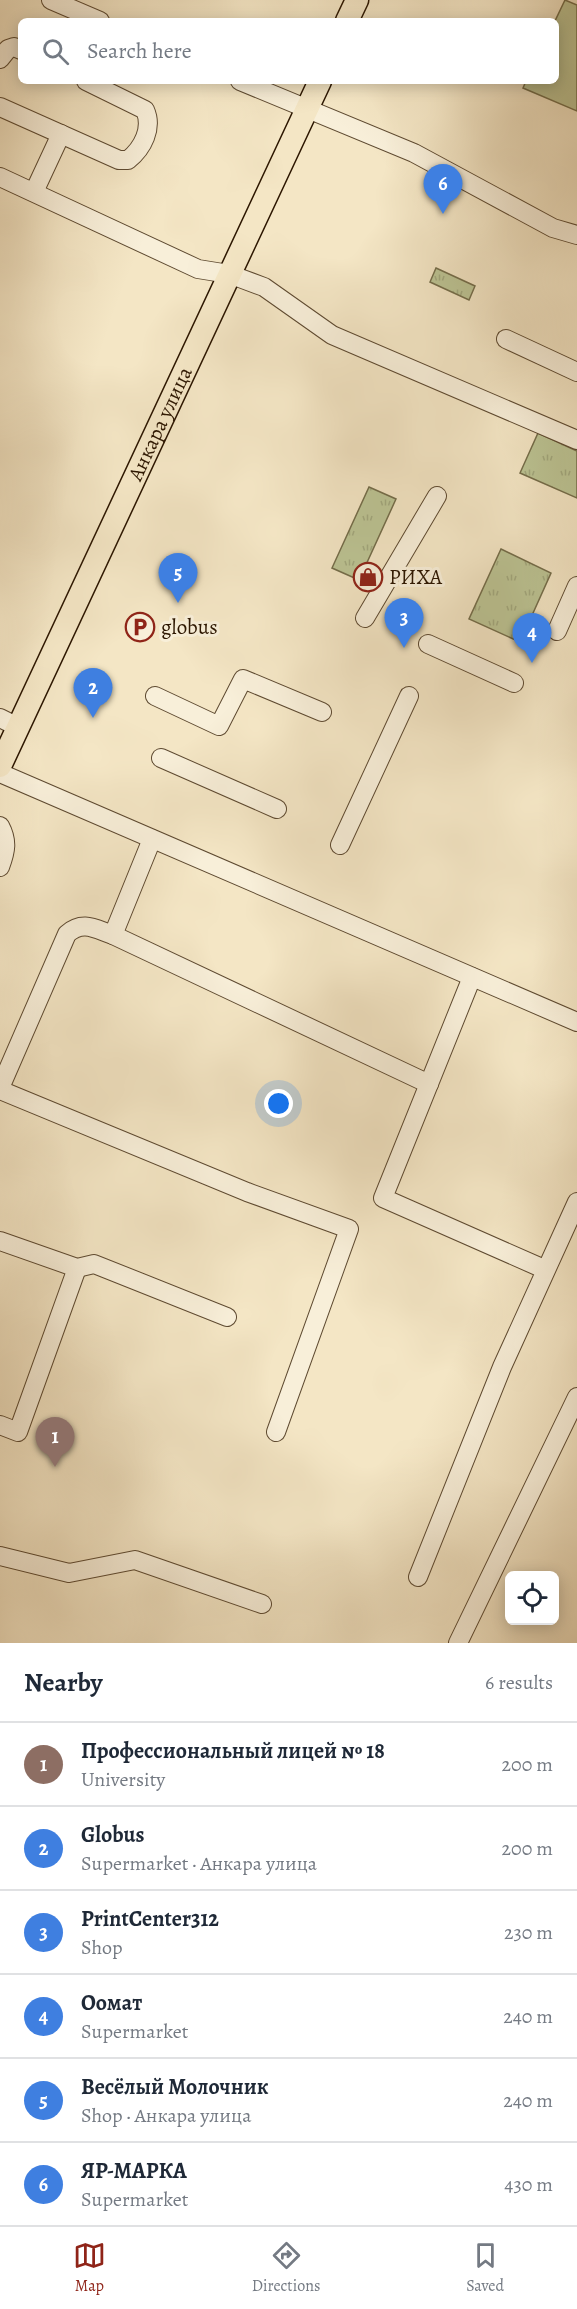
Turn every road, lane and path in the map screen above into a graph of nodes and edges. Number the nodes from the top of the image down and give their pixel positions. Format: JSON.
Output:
{"nodes":[{"id":1,"x":51,"y":0,"type":"edge"},
{"id":2,"x":357,"y":0,"type":"edge"},
{"id":3,"x":93,"y":18,"type":"edge"},
{"id":4,"x":349,"y":18,"type":"edge"},
{"id":5,"x":18,"y":49,"type":"edge"},
{"id":6,"x":0,"y":59,"type":"edge"},
{"id":7,"x":92,"y":84,"type":"edge"},
{"id":8,"x":248,"y":84,"type":"edge"},
{"id":9,"x":319,"y":84,"type":"edge"},
{"id":10,"x":0,"y":107,"type":"edge"},
{"id":11,"x":308,"y":107,"type":"junction"},
{"id":12,"x":61,"y":134,"type":"junction"},
{"id":13,"x":0,"y":177,"type":"edge"},
{"id":14,"x":34,"y":192,"type":"junction"},
{"id":15,"x":577,"y":235,"type":"edge"},
{"id":16,"x":229,"y":274,"type":"junction"},
{"id":17,"x":506,"y":339,"type":"dead end"},
{"id":18,"x":577,"y":372,"type":"edge"},
{"id":19,"x":577,"y":440,"type":"edge"},
{"id":20,"x":436,"y":496,"type":"dead end"},
{"id":21,"x":577,"y":586,"type":"edge"},
{"id":22,"x":365,"y":618,"type":"dead end"},
{"id":23,"x":557,"y":631,"type":"dead end"},
{"id":24,"x":428,"y":644,"type":"dead end"},
{"id":25,"x":514,"y":683,"type":"dead end"},
{"id":26,"x":155,"y":696,"type":"dead end"},
{"id":27,"x":409,"y":696,"type":"dead end"},
{"id":28,"x":322,"y":712,"type":"dead end"},
{"id":29,"x":9,"y":723,"type":"edge"},
{"id":30,"x":161,"y":758,"type":"dead end"},
{"id":31,"x":0,"y":766,"type":"edge"},
{"id":32,"x":0,"y":773,"type":"edge"},
{"id":33,"x":277,"y":809,"type":"dead end"},
{"id":34,"x":0,"y":826,"type":"edge"},
{"id":35,"x":152,"y":839,"type":"junction"},
{"id":36,"x":340,"y":845,"type":"dead end"},
{"id":37,"x":0,"y":867,"type":"edge"},
{"id":38,"x":113,"y":935,"type":"junction"},
{"id":39,"x":472,"y":977,"type":"junction"},
{"id":40,"x":577,"y":1022,"type":"edge"},
{"id":41,"x":429,"y":1084,"type":"junction"},
{"id":42,"x":0,"y":1089,"type":"edge"},
{"id":43,"x":577,"y":1202,"type":"edge"},
{"id":44,"x":0,"y":1241,"type":"edge"},
{"id":45,"x":77,"y":1268,"type":"junction"},
{"id":46,"x":544,"y":1269,"type":"junction"},
{"id":47,"x":227,"y":1317,"type":"dead end"},
{"id":48,"x":577,"y":1397,"type":"edge"},
{"id":49,"x":0,"y":1425,"type":"edge"},
{"id":50,"x":276,"y":1432,"type":"dead end"},
{"id":51,"x":0,"y":1556,"type":"edge"},
{"id":52,"x":418,"y":1577,"type":"dead end"},
{"id":53,"x":262,"y":1604,"type":"dead end"},
{"id":54,"x":458,"y":1643,"type":"edge"}],
"edges":[{"from":1,"to":3,"type":"street"},
{"from":2,"to":4,"type":"main road"},
{"from":5,"to":6,"type":"street"},
{"from":7,"to":12,"type":"street"},
{"from":8,"to":11,"type":"street"},
{"from":9,"to":11,"type":"main road","name":"Анкара улица"},
{"from":10,"to":12,"type":"street"},
{"from":11,"to":15,"type":"street"},
{"from":11,"to":16,"type":"main road","name":"Анкара улица"},
{"from":12,"to":14,"type":"street"},
{"from":13,"to":14,"type":"street"},
{"from":14,"to":16,"type":"street"},
{"from":16,"to":19,"type":"street"},
{"from":16,"to":29,"type":"main road","name":"Анкара улица"},
{"from":17,"to":18,"type":"street"},
{"from":20,"to":22,"type":"street"},
{"from":21,"to":23,"type":"street"},
{"from":24,"to":25,"type":"street"},
{"from":26,"to":28,"type":"street"},
{"from":27,"to":36,"type":"street"},
{"from":29,"to":31,"type":"main road","name":"Анкара улица"},
{"from":30,"to":33,"type":"street"},
{"from":32,"to":35,"type":"street"},
{"from":34,"to":37,"type":"street"},
{"from":35,"to":38,"type":"street"},
{"from":35,"to":39,"type":"street"},
{"from":38,"to":41,"type":"street"},
{"from":38,"to":42,"type":"street"},
{"from":39,"to":40,"type":"street"},
{"from":39,"to":41,"type":"street"},
{"from":41,"to":46,"type":"street"},
{"from":42,"to":50,"type":"street"},
{"from":43,"to":46,"type":"street"},
{"from":44,"to":45,"type":"street"},
{"from":45,"to":47,"type":"street"},
{"from":45,"to":49,"type":"street"},
{"from":46,"to":52,"type":"street"},
{"from":48,"to":54,"type":"street"},
{"from":51,"to":53,"type":"street"}]}
